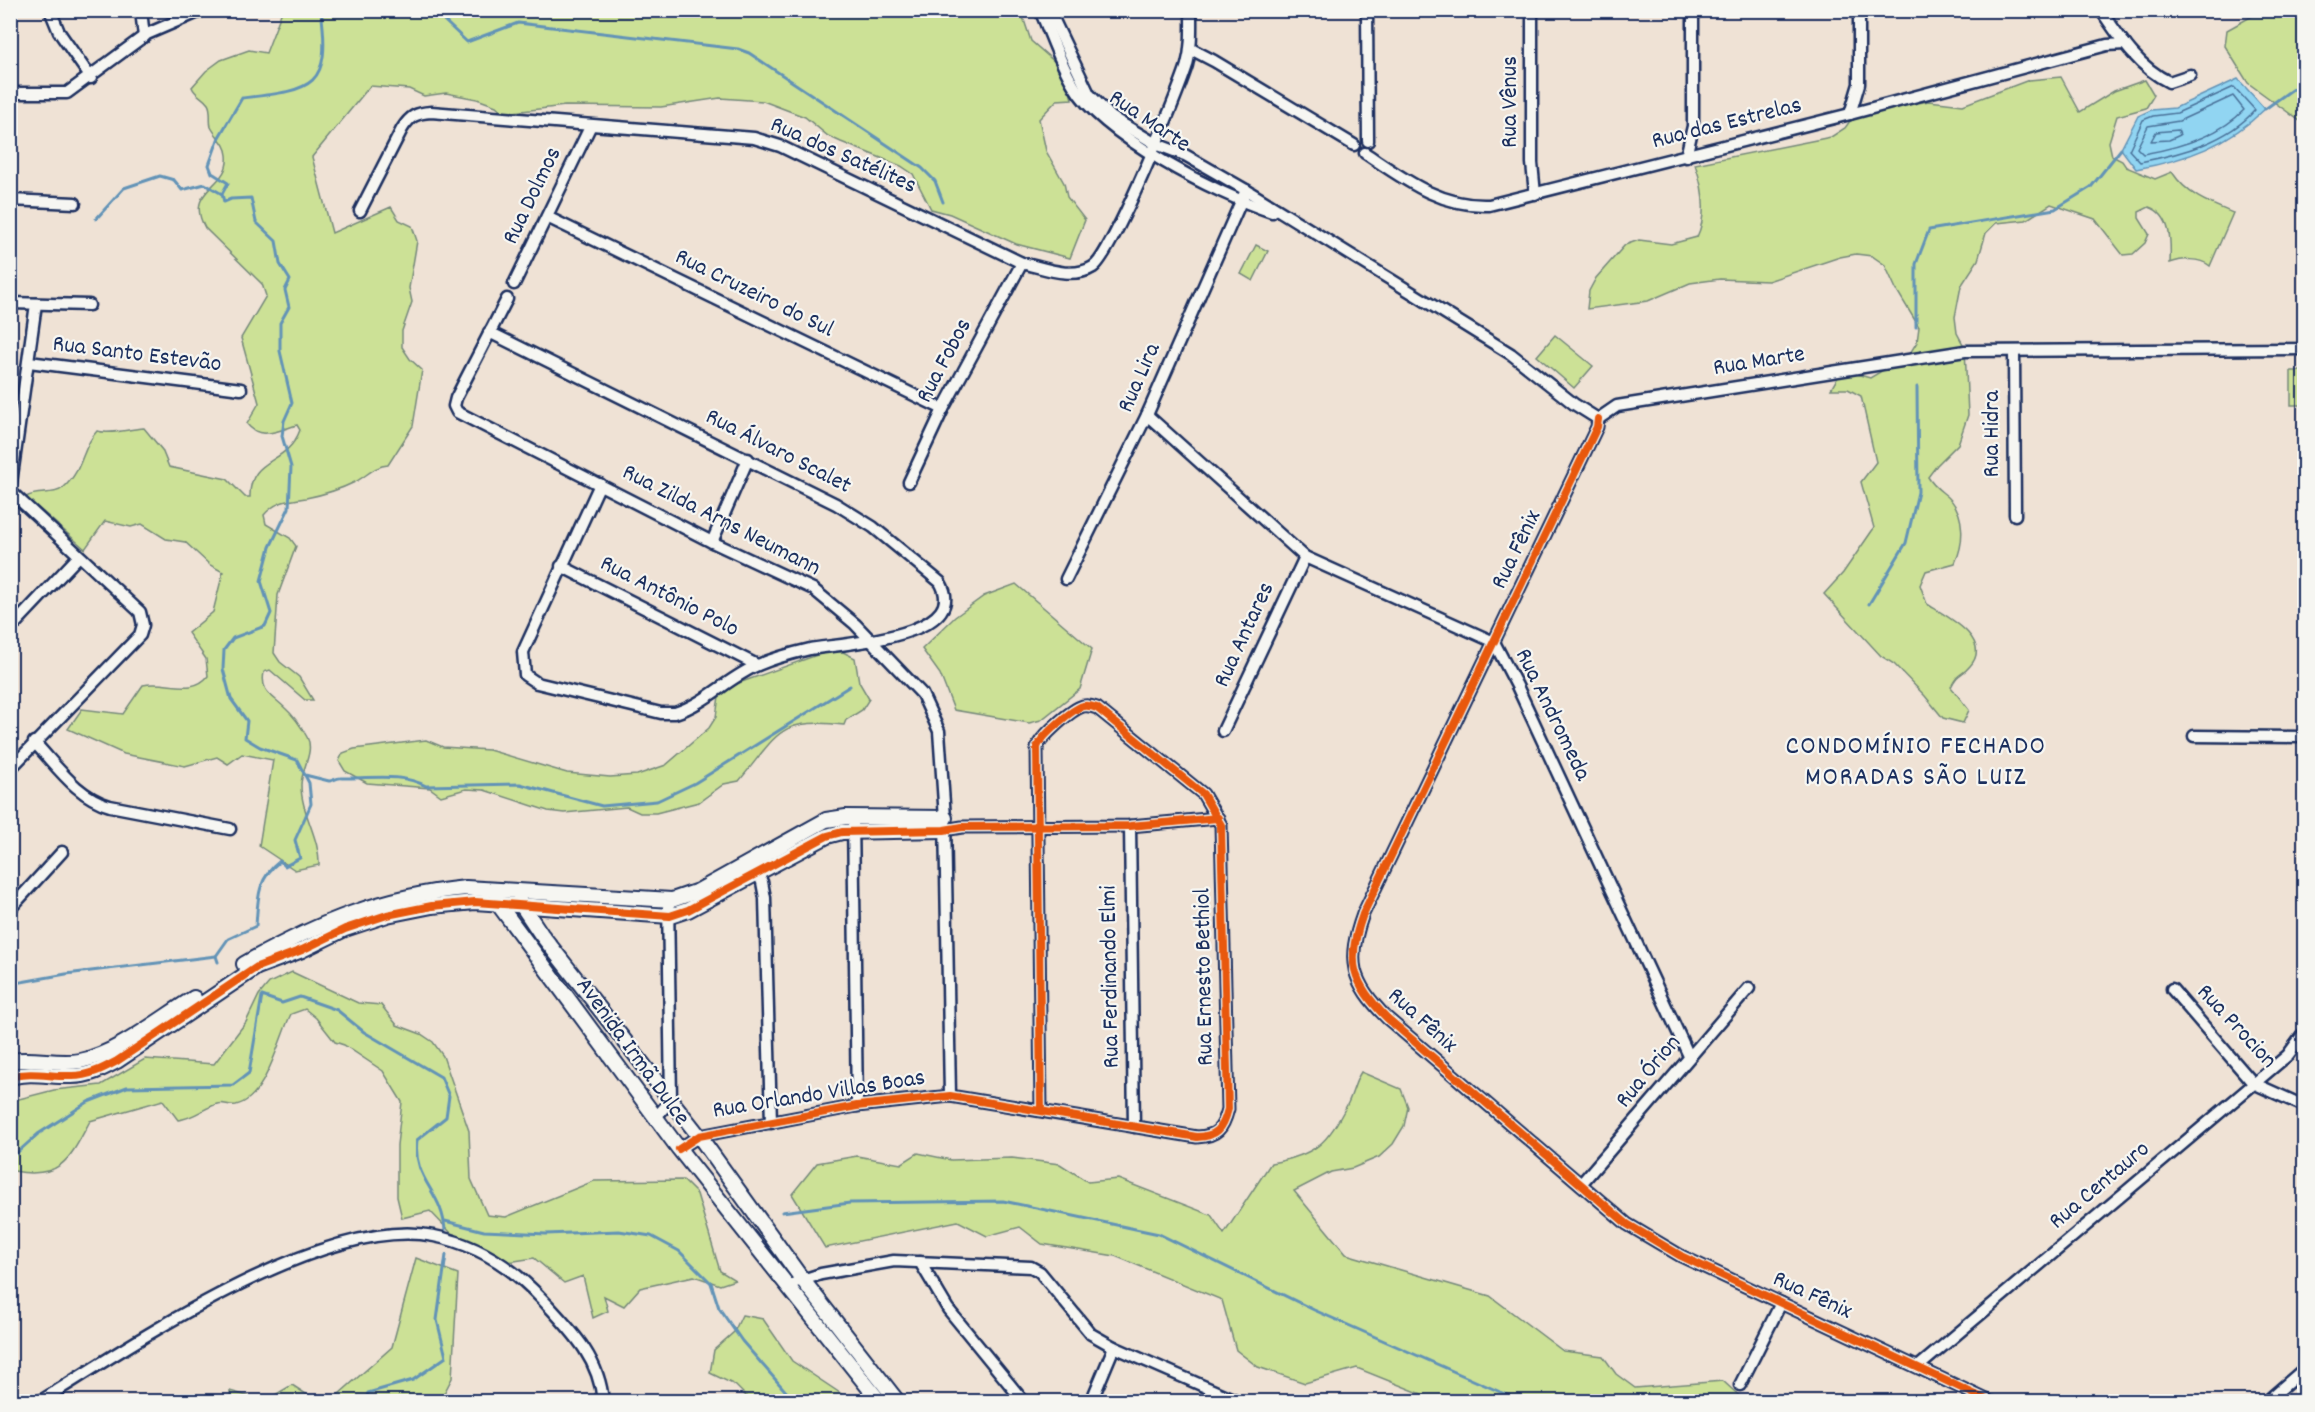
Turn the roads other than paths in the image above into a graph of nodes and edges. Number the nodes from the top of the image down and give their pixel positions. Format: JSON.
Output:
{"nodes":[{"id":1,"x":50,"y":10,"type":"edge"},
{"id":2,"x":141,"y":10,"type":"edge"},
{"id":3,"x":203,"y":10,"type":"edge"},
{"id":4,"x":1040,"y":10,"type":"edge"},
{"id":5,"x":1049,"y":10,"type":"edge"},
{"id":6,"x":1191,"y":10,"type":"edge"},
{"id":7,"x":1367,"y":10,"type":"edge"},
{"id":8,"x":1532,"y":10,"type":"edge"},
{"id":9,"x":1693,"y":10,"type":"edge"},
{"id":10,"x":1859,"y":10,"type":"edge"},
{"id":11,"x":2101,"y":10,"type":"edge"},
{"id":12,"x":2113,"y":28,"type":"junction"},
{"id":13,"x":144,"y":37,"type":"junction"},
{"id":14,"x":2125,"y":44,"type":"junction"},
{"id":15,"x":2107,"y":45,"type":"junction"},
{"id":16,"x":1191,"y":49,"type":"junction"},
{"id":17,"x":1214,"y":61,"type":"junction"},
{"id":18,"x":1187,"y":65,"type":"junction"},
{"id":19,"x":2190,"y":75,"type":"dead end"},
{"id":20,"x":90,"y":78,"type":"junction"},
{"id":21,"x":10,"y":93,"type":"edge"},
{"id":22,"x":1850,"y":114,"type":"junction"},
{"id":23,"x":590,"y":127,"type":"junction"},
{"id":24,"x":1368,"y":141,"type":"junction"},
{"id":25,"x":1353,"y":145,"type":"junction"},
{"id":26,"x":1154,"y":149,"type":"junction"},
{"id":27,"x":1365,"y":153,"type":"junction"},
{"id":28,"x":1686,"y":157,"type":"junction"},
{"id":29,"x":1206,"y":167,"type":"junction"},
{"id":30,"x":1200,"y":180,"type":"junction"},
{"id":31,"x":1246,"y":190,"type":"junction"},
{"id":32,"x":1535,"y":194,"type":"junction"},
{"id":33,"x":10,"y":200,"type":"edge"},
{"id":34,"x":1241,"y":202,"type":"junction"},
{"id":35,"x":75,"y":203,"type":"dead end"},
{"id":36,"x":360,"y":211,"type":"dead end"},
{"id":37,"x":1284,"y":216,"type":"junction"},
{"id":38,"x":546,"y":217,"type":"junction"},
{"id":39,"x":1022,"y":263,"type":"junction"},
{"id":40,"x":514,"y":284,"type":"dead end"},
{"id":41,"x":507,"y":299,"type":"dead end"},
{"id":42,"x":10,"y":303,"type":"edge"},
{"id":43,"x":36,"y":304,"type":"junction"},
{"id":44,"x":89,"y":305,"type":"dead end"},
{"id":45,"x":489,"y":333,"type":"junction"},
{"id":46,"x":2304,"y":350,"type":"edge"},
{"id":47,"x":2014,"y":352,"type":"junction"},
{"id":48,"x":28,"y":362,"type":"junction"},
{"id":49,"x":241,"y":389,"type":"dead end"},
{"id":50,"x":943,"y":409,"type":"junction"},
{"id":51,"x":1147,"y":415,"type":"junction"},
{"id":52,"x":1598,"y":419,"type":"junction"},
{"id":53,"x":748,"y":459,"type":"junction"},
{"id":54,"x":909,"y":482,"type":"dead end"},
{"id":55,"x":600,"y":484,"type":"junction"},
{"id":56,"x":10,"y":490,"type":"edge"},
{"id":57,"x":2015,"y":515,"type":"dead end"},
{"id":58,"x":712,"y":542,"type":"junction"},
{"id":59,"x":79,"y":556,"type":"junction"},
{"id":60,"x":1305,"y":557,"type":"junction"},
{"id":61,"x":561,"y":567,"type":"junction"},
{"id":62,"x":1066,"y":579,"type":"dead end"},
{"id":63,"x":10,"y":629,"type":"edge"},
{"id":64,"x":872,"y":642,"type":"junction"},
{"id":65,"x":1494,"y":642,"type":"junction"},
{"id":66,"x":757,"y":665,"type":"junction"},
{"id":67,"x":1223,"y":731,"type":"dead end"},
{"id":68,"x":2194,"y":736,"type":"dead end"},
{"id":69,"x":2304,"y":737,"type":"edge"},
{"id":70,"x":34,"y":742,"type":"junction"},
{"id":71,"x":10,"y":769,"type":"edge"},
{"id":72,"x":853,"y":817,"type":"junction"},
{"id":73,"x":1218,"y":818,"type":"junction"},
{"id":74,"x":944,"y":824,"type":"junction"},
{"id":75,"x":1130,"y":826,"type":"junction"},
{"id":76,"x":1038,"y":827,"type":"junction"},
{"id":77,"x":230,"y":829,"type":"dead end"},
{"id":78,"x":853,"y":832,"type":"junction"},
{"id":79,"x":63,"y":852,"type":"dead end"},
{"id":80,"x":754,"y":867,"type":"junction"},
{"id":81,"x":515,"y":892,"type":"junction"},
{"id":82,"x":495,"y":897,"type":"junction"},
{"id":83,"x":668,"y":900,"type":"junction"},
{"id":84,"x":521,"y":906,"type":"junction"},
{"id":85,"x":10,"y":909,"type":"edge"},
{"id":86,"x":670,"y":916,"type":"junction"},
{"id":87,"x":1749,"y":988,"type":"dead end"},
{"id":88,"x":2172,"y":989,"type":"dead end"},
{"id":89,"x":2304,"y":1033,"type":"edge"},
{"id":90,"x":121,"y":1051,"type":"junction"},
{"id":91,"x":1689,"y":1056,"type":"junction"},
{"id":92,"x":10,"y":1061,"type":"edge"},
{"id":93,"x":10,"y":1077,"type":"edge"},
{"id":94,"x":2253,"y":1083,"type":"junction"},
{"id":95,"x":950,"y":1096,"type":"junction"},
{"id":96,"x":671,"y":1100,"type":"junction"},
{"id":97,"x":857,"y":1106,"type":"junction"},
{"id":98,"x":2304,"y":1106,"type":"edge"},
{"id":99,"x":1041,"y":1111,"type":"junction"},
{"id":100,"x":656,"y":1118,"type":"junction"},
{"id":101,"x":771,"y":1123,"type":"junction"},
{"id":102,"x":1134,"y":1126,"type":"junction"},
{"id":103,"x":1218,"y":1132,"type":"joint"},
{"id":104,"x":699,"y":1136,"type":"junction"},
{"id":105,"x":679,"y":1149,"type":"junction"},
{"id":106,"x":1581,"y":1184,"type":"junction"},
{"id":107,"x":920,"y":1262,"type":"junction"},
{"id":108,"x":801,"y":1279,"type":"junction"},
{"id":109,"x":788,"y":1286,"type":"junction"},
{"id":110,"x":1781,"y":1303,"type":"junction"},
{"id":111,"x":1114,"y":1347,"type":"junction"},
{"id":112,"x":1918,"y":1367,"type":"junction"},
{"id":113,"x":2304,"y":1369,"type":"edge"},
{"id":114,"x":1740,"y":1385,"type":"dead end"},
{"id":115,"x":39,"y":1401,"type":"edge"},
{"id":116,"x":603,"y":1401,"type":"edge"},
{"id":117,"x":880,"y":1401,"type":"edge"},
{"id":118,"x":898,"y":1401,"type":"edge"},
{"id":119,"x":1024,"y":1401,"type":"edge"},
{"id":120,"x":1091,"y":1401,"type":"edge"},
{"id":121,"x":1240,"y":1401,"type":"edge"},
{"id":122,"x":1991,"y":1401,"type":"edge"},
{"id":123,"x":2266,"y":1401,"type":"edge"}],
"edges":[{"from":1,"to":20,"type":"street"},
{"from":2,"to":13,"type":"street"},
{"from":3,"to":13,"type":"street"},
{"from":4,"to":26,"type":"street","name":"Rua Marte"},
{"from":5,"to":26,"type":"street","name":"Rua Marte"},
{"from":6,"to":16,"type":"street","name":"Rua dos Satélites"},
{"from":7,"to":24,"type":"street"},
{"from":8,"to":32,"type":"street","name":"Rua Vênus"},
{"from":9,"to":28,"type":"street"},
{"from":10,"to":22,"type":"street"},
{"from":11,"to":12,"type":"street"},
{"from":12,"to":14,"type":"street"},
{"from":12,"to":15,"type":"street"},
{"from":13,"to":20,"type":"street"},
{"from":14,"to":15,"type":"street","name":"Rua das Estrelas"},
{"from":14,"to":19,"type":"street"},
{"from":15,"to":22,"type":"street","name":"Rua das Estrelas"},
{"from":16,"to":17,"type":"street"},
{"from":16,"to":18,"type":"street","name":"Rua dos Satélites"},
{"from":17,"to":18,"type":"street"},
{"from":17,"to":25,"type":"street"},
{"from":18,"to":26,"type":"street","name":"Rua dos Satélites"},
{"from":20,"to":21,"type":"street"},
{"from":22,"to":28,"type":"street","name":"Rua das Estrelas"},
{"from":23,"to":36,"type":"street","name":"Rua dos Satélites"},
{"from":23,"to":38,"type":"street","name":"Rua Dolmos"},
{"from":23,"to":39,"type":"street","name":"Rua dos Satélites"},
{"from":24,"to":25,"type":"street"},
{"from":24,"to":27,"type":"street"},
{"from":25,"to":27,"type":"street"},
{"from":26,"to":29,"type":"street","name":"Rua Marte"},
{"from":26,"to":30,"type":"street","name":"Rua Marte"},
{"from":26,"to":39,"type":"street","name":"Rua dos Satélites"},
{"from":27,"to":32,"type":"street","name":"Rua das Estrelas"},
{"from":28,"to":32,"type":"street","name":"Rua das Estrelas"},
{"from":29,"to":30,"type":"street"},
{"from":29,"to":31,"type":"street","name":"Rua Marte"},
{"from":30,"to":34,"type":"street","name":"Rua Marte"},
{"from":31,"to":34,"type":"street","name":"Rua Lira"},
{"from":31,"to":37,"type":"street","name":"Rua Marte"},
{"from":33,"to":35,"type":"street"},
{"from":34,"to":37,"type":"street","name":"Rua Marte"},
{"from":34,"to":51,"type":"street","name":"Rua Lira"},
{"from":37,"to":52,"type":"street","name":"Rua Marte"},
{"from":38,"to":40,"type":"street","name":"Rua Dolmos"},
{"from":38,"to":50,"type":"street","name":"Rua Cruzeiro do Sul"},
{"from":39,"to":50,"type":"street","name":"Rua Fobos"},
{"from":41,"to":45,"type":"street"},
{"from":42,"to":43,"type":"street"},
{"from":43,"to":44,"type":"street"},
{"from":43,"to":48,"type":"street"},
{"from":45,"to":53,"type":"street","name":"Rua Álvaro Scalet"},
{"from":45,"to":55,"type":"street","name":"Rua Zilda Arns Neumann"},
{"from":46,"to":47,"type":"street","name":"Rua Marte"},
{"from":47,"to":52,"type":"street","name":"Rua Marte"},
{"from":47,"to":57,"type":"street","name":"Rua Hidra"},
{"from":48,"to":49,"type":"street","name":"Rua Santo Estevão"},
{"from":48,"to":56,"type":"street"},
{"from":50,"to":54,"type":"street","name":"Rua Fobos"},
{"from":51,"to":60,"type":"street","name":"Rua Andromeda"},
{"from":51,"to":62,"type":"street","name":"Rua Lira"},
{"from":52,"to":65,"type":"street","name":"Rua Fênix"},
{"from":53,"to":58,"type":"street"},
{"from":53,"to":64,"type":"street","name":"Rua Álvaro Scalet"},
{"from":55,"to":58,"type":"street","name":"Rua Zilda Arns Neumann"},
{"from":55,"to":61,"type":"street"},
{"from":56,"to":59,"type":"street"},
{"from":58,"to":64,"type":"street","name":"Rua Zilda Arns Neumann"},
{"from":59,"to":63,"type":"street"},
{"from":59,"to":70,"type":"street"},
{"from":60,"to":65,"type":"street","name":"Rua Andromeda"},
{"from":60,"to":67,"type":"street","name":"Rua Antares"},
{"from":61,"to":66,"type":"street","name":"Rua Antônio Polo"},
{"from":61,"to":66,"type":"street","name":"Rua Álvaro Scalet"},
{"from":64,"to":66,"type":"street","name":"Rua Álvaro Scalet"},
{"from":64,"to":74,"type":"street","name":"Rua Zilda Arns Neumann"},
{"from":65,"to":91,"type":"street","name":"Rua Andromeda"},
{"from":65,"to":106,"type":"street","name":"Rua Fênix"},
{"from":68,"to":69,"type":"street"},
{"from":70,"to":71,"type":"street"},
{"from":70,"to":77,"type":"street"},
{"from":72,"to":74,"type":"street"},
{"from":72,"to":78,"type":"street"},
{"from":72,"to":80,"type":"street"},
{"from":73,"to":75,"type":"street"},
{"from":73,"to":76,"type":"street"},
{"from":73,"to":103,"type":"street","name":"Rua Ernesto Bethiol"},
{"from":74,"to":76,"type":"street"},
{"from":74,"to":78,"type":"street"},
{"from":74,"to":95,"type":"street","name":"Rua Zilda Arns Neumann"},
{"from":75,"to":76,"type":"street"},
{"from":75,"to":102,"type":"street","name":"Rua Ferdinando Elmi"},
{"from":76,"to":99,"type":"street"},
{"from":78,"to":80,"type":"street"},
{"from":78,"to":97,"type":"street"},
{"from":79,"to":85,"type":"street"},
{"from":80,"to":83,"type":"street"},
{"from":80,"to":86,"type":"street"},
{"from":80,"to":101,"type":"street"},
{"from":81,"to":82,"type":"street"},
{"from":81,"to":83,"type":"street"},
{"from":81,"to":84,"type":"street","name":"Avenida Irmã Dulce"},
{"from":82,"to":84,"type":"street"},
{"from":82,"to":90,"type":"street"},
{"from":82,"to":100,"type":"street","name":"Avenida Irmã Dulce"},
{"from":83,"to":86,"type":"street"},
{"from":84,"to":86,"type":"street"},
{"from":84,"to":96,"type":"street","name":"Avenida Irmã Dulce"},
{"from":86,"to":96,"type":"street"},
{"from":87,"to":91,"type":"street","name":"Rua Órion"},
{"from":88,"to":94,"type":"street","name":"Rua Procion"},
{"from":89,"to":94,"type":"street","name":"Rua Centauro"},
{"from":90,"to":92,"type":"street"},
{"from":90,"to":93,"type":"street"},
{"from":91,"to":106,"type":"street","name":"Rua Órion"},
{"from":94,"to":98,"type":"street","name":"Rua Procion"},
{"from":94,"to":112,"type":"street","name":"Rua Centauro"},
{"from":95,"to":97,"type":"street","name":"Rua Orlando Villas Boas"},
{"from":95,"to":99,"type":"street","name":"Rua Orlando Villas Boas"},
{"from":96,"to":100,"type":"street"},
{"from":96,"to":104,"type":"street","name":"Avenida Irmã Dulce"},
{"from":97,"to":101,"type":"street","name":"Rua Orlando Villas Boas"},
{"from":99,"to":102,"type":"street","name":"Rua Orlando Villas Boas"},
{"from":100,"to":105,"type":"street","name":"Avenida Irmã Dulce"},
{"from":101,"to":104,"type":"street","name":"Rua Orlando Villas Boas"},
{"from":102,"to":103,"type":"street","name":"Rua Orlando Villas Boas"},
{"from":104,"to":105,"type":"street","name":"Rua Orlando Villas Boas"},
{"from":104,"to":108,"type":"street","name":"Avenida Irmã Dulce"},
{"from":105,"to":109,"type":"street","name":"Avenida Irmã Dulce"},
{"from":106,"to":110,"type":"street","name":"Rua Fênix"},
{"from":107,"to":108,"type":"street"},
{"from":107,"to":111,"type":"street"},
{"from":107,"to":119,"type":"street"},
{"from":108,"to":109,"type":"street"},
{"from":108,"to":118,"type":"street","name":"Avenida Irmã Dulce"},
{"from":109,"to":117,"type":"street","name":"Avenida Irmã Dulce"},
{"from":110,"to":112,"type":"street","name":"Rua Fênix"},
{"from":110,"to":114,"type":"street"},
{"from":111,"to":120,"type":"street"},
{"from":111,"to":121,"type":"street"},
{"from":112,"to":122,"type":"street","name":"Rua Fênix"},
{"from":113,"to":123,"type":"street"},
{"from":115,"to":116,"type":"street"}]}
